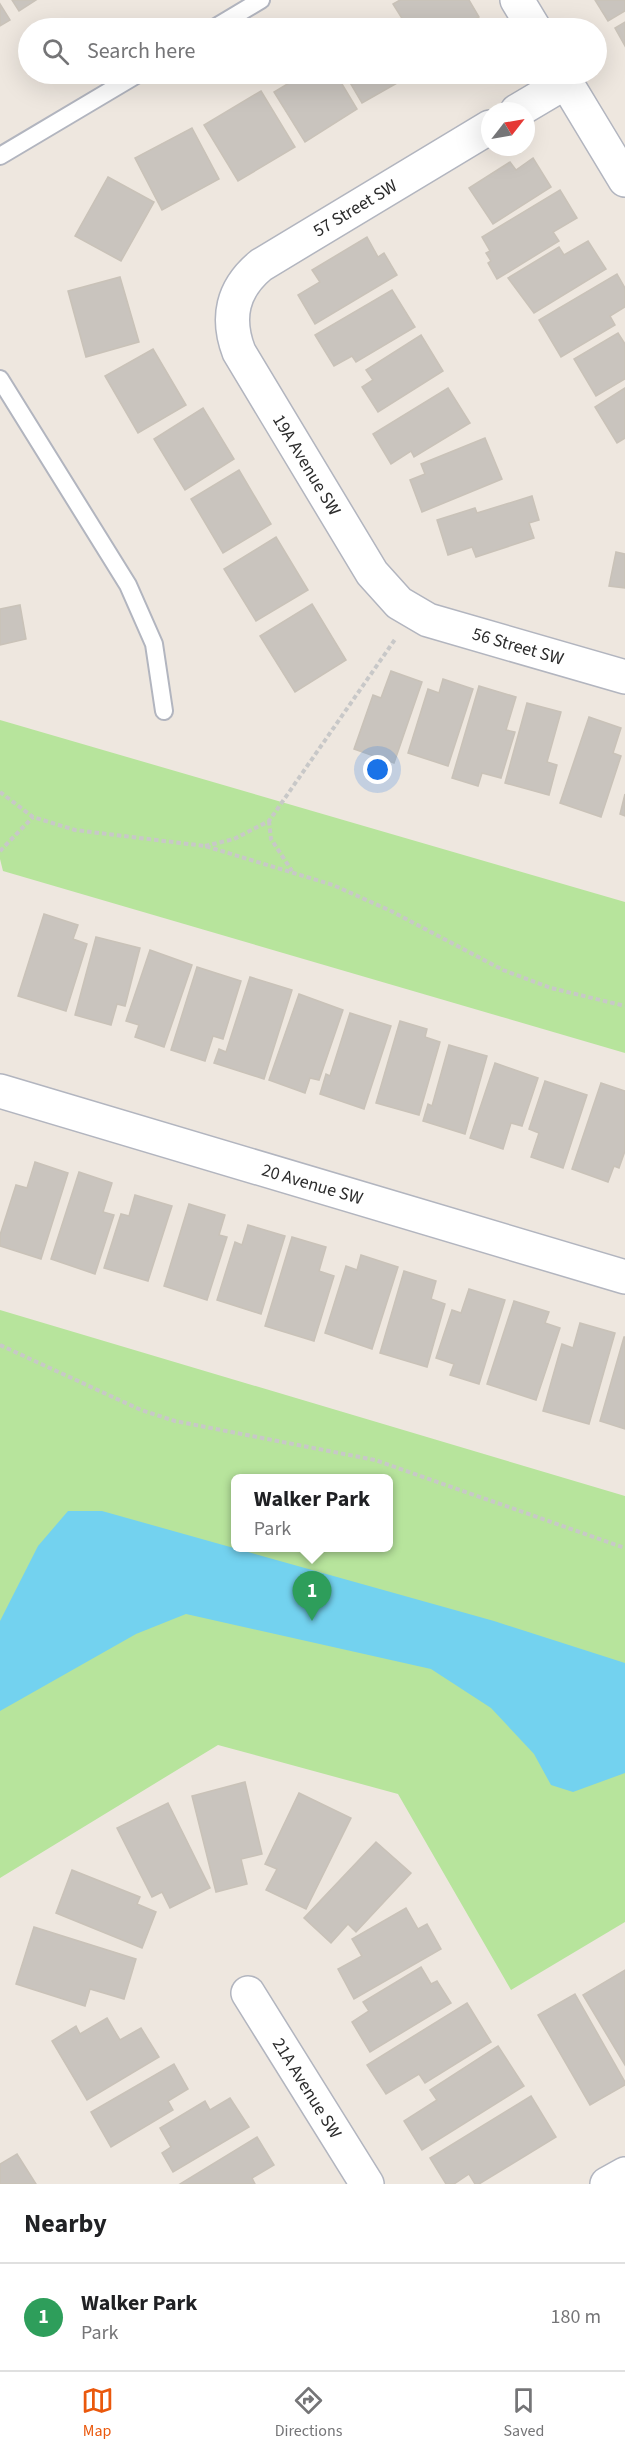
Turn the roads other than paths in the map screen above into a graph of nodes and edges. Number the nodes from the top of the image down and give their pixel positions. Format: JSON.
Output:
{"nodes":[{"id":1,"x":261,"y":0,"type":"edge"},
{"id":2,"x":517,"y":0,"type":"edge"},
{"id":3,"x":231,"y":18,"type":"edge"},
{"id":4,"x":528,"y":18,"type":"edge"},
{"id":5,"x":121,"y":84,"type":"edge"},
{"id":6,"x":556,"y":84,"type":"edge"},
{"id":7,"x":568,"y":84,"type":"edge"},
{"id":8,"x":531,"y":102,"type":"edge"},
{"id":9,"x":481,"y":133,"type":"edge"},
{"id":10,"x":0,"y":156,"type":"edge"},
{"id":11,"x":625,"y":180,"type":"edge"},
{"id":12,"x":233,"y":303,"type":"joint"},
{"id":13,"x":0,"y":379,"type":"edge"},
{"id":14,"x":414,"y":613,"type":"joint"},
{"id":15,"x":625,"y":677,"type":"edge"},
{"id":16,"x":164,"y":711,"type":"dead end"},
{"id":17,"x":0,"y":1091,"type":"edge"},
{"id":18,"x":625,"y":1277,"type":"edge"},
{"id":19,"x":248,"y":1993,"type":"dead end"},
{"id":20,"x":625,"y":2174,"type":"edge"},
{"id":21,"x":367,"y":2184,"type":"edge"},
{"id":22,"x":607,"y":2184,"type":"edge"}],
"edges":[{"from":1,"to":3,"type":"lane"},
{"from":2,"to":4,"type":"street"},
{"from":5,"to":10,"type":"lane"},
{"from":6,"to":8,"type":"street"},
{"from":7,"to":11,"type":"street"},
{"from":9,"to":12,"type":"street","name":"57 Street SW"},
{"from":12,"to":14,"type":"street","name":"19A Avenue SW"},
{"from":13,"to":16,"type":"lane"},
{"from":14,"to":15,"type":"street","name":"56 Street SW"},
{"from":17,"to":18,"type":"street","name":"20 Avenue SW"},
{"from":19,"to":21,"type":"street","name":"21A Avenue SW"},
{"from":20,"to":22,"type":"street"}]}
